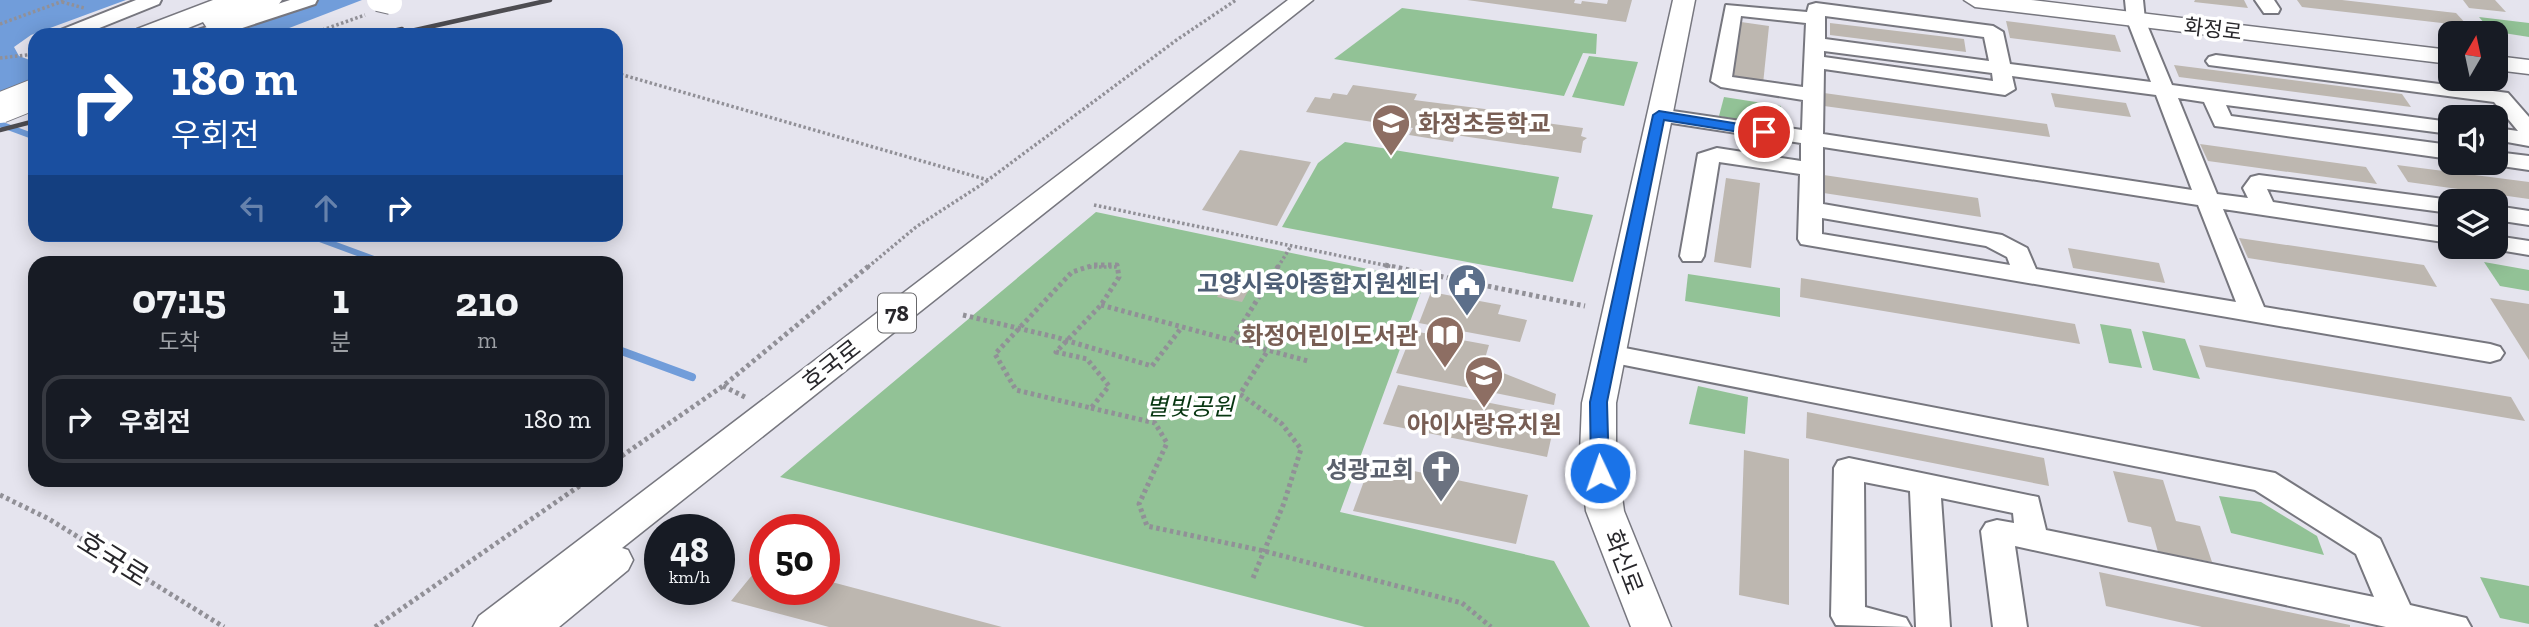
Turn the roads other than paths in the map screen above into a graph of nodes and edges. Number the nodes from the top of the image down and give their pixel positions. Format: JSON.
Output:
{"nodes":[{"id":1,"x":152,"y":0,"type":"edge"},
{"id":2,"x":236,"y":0,"type":"edge"},
{"id":3,"x":269,"y":0,"type":"edge"},
{"id":4,"x":308,"y":0,"type":"edge"},
{"id":5,"x":1302,"y":0,"type":"edge"},
{"id":6,"x":1325,"y":0,"type":"edge"},
{"id":7,"x":1684,"y":0,"type":"edge"},
{"id":8,"x":1975,"y":0,"type":"edge"},
{"id":9,"x":2135,"y":10,"type":"edge"},
{"id":10,"x":1816,"y":19,"type":"junction"},
{"id":11,"x":82,"y":28,"type":"edge"},
{"id":12,"x":165,"y":28,"type":"edge"},
{"id":13,"x":199,"y":28,"type":"edge"},
{"id":14,"x":222,"y":28,"type":"edge"},
{"id":15,"x":1815,"y":53,"type":"junction"},
{"id":16,"x":2438,"y":55,"type":"edge"},
{"id":17,"x":2216,"y":61,"type":"dead end"},
{"id":18,"x":2508,"y":64,"type":"edge"},
{"id":19,"x":2529,"y":67,"type":"edge"},
{"id":20,"x":2001,"y":68,"type":"junction"},
{"id":21,"x":28,"y":82,"type":"edge"},
{"id":22,"x":2163,"y":91,"type":"junction"},
{"id":23,"x":0,"y":93,"type":"edge"},
{"id":24,"x":1813,"y":96,"type":"junction"},
{"id":25,"x":28,"y":97,"type":"edge"},
{"id":26,"x":2212,"y":97,"type":"junction"},
{"id":27,"x":0,"y":108,"type":"edge"},
{"id":28,"x":1659,"y":115,"type":"junction"},
{"id":29,"x":2438,"y":126,"type":"edge"},
{"id":30,"x":2529,"y":130,"type":"edge"},
{"id":31,"x":2508,"y":136,"type":"edge"},
{"id":32,"x":2529,"y":139,"type":"edge"},
{"id":33,"x":1810,"y":140,"type":"junction"},
{"id":34,"x":2438,"y":150,"type":"edge"},
{"id":35,"x":2508,"y":160,"type":"edge"},
{"id":36,"x":2529,"y":163,"type":"edge"},
{"id":37,"x":1811,"y":169,"type":"junction"},
{"id":38,"x":2207,"y":201,"type":"junction"},
{"id":39,"x":2438,"y":204,"type":"edge"},
{"id":40,"x":2264,"y":208,"type":"junction"},
{"id":41,"x":2508,"y":215,"type":"edge"},
{"id":42,"x":2529,"y":218,"type":"edge"},
{"id":43,"x":2438,"y":234,"type":"edge"},
{"id":44,"x":2508,"y":245,"type":"edge"},
{"id":45,"x":2529,"y":248,"type":"edge"},
{"id":46,"x":1692,"y":256,"type":"dead end"},
{"id":47,"x":2253,"y":313,"type":"junction"},
{"id":48,"x":2490,"y":353,"type":"dead end"},
{"id":49,"x":1609,"y":354,"type":"junction"},
{"id":50,"x":1925,"y":484,"type":"junction"},
{"id":51,"x":2032,"y":539,"type":"junction"},
{"id":52,"x":2401,"y":621,"type":"edge"},
{"id":53,"x":493,"y":627,"type":"edge"},
{"id":54,"x":531,"y":627,"type":"edge"},
{"id":55,"x":1651,"y":627,"type":"edge"},
{"id":56,"x":1894,"y":627,"type":"edge"},
{"id":57,"x":1933,"y":627,"type":"edge"},
{"id":58,"x":2010,"y":627,"type":"edge"},
{"id":59,"x":2454,"y":627,"type":"edge"}],
"edges":[{"from":1,"to":11,"type":"street"},
{"from":2,"to":12,"type":"highway"},
{"from":3,"to":13,"type":"highway"},
{"from":4,"to":14,"type":"street"},
{"from":5,"to":53,"type":"main road","name":"호국로","number":"78"},
{"from":6,"to":54,"type":"main road","name":"호국로","number":"78"},
{"from":7,"to":28,"type":"main road","name":"화신로"},
{"from":8,"to":9,"type":"main road","name":"화정로"},
{"from":9,"to":16,"type":"main road","name":"화정로"},
{"from":9,"to":22,"type":"lane"},
{"from":10,"to":15,"type":"street"},
{"from":10,"to":20,"type":"street"},
{"from":10,"to":24,"type":"street"},
{"from":15,"to":20,"type":"street"},
{"from":15,"to":24,"type":"street"},
{"from":17,"to":30,"type":"street"},
{"from":18,"to":19,"type":"main road"},
{"from":20,"to":22,"type":"street"},
{"from":21,"to":23,"type":"highway"},
{"from":22,"to":26,"type":"street"},
{"from":22,"to":38,"type":"lane"},
{"from":24,"to":33,"type":"street"},
{"from":25,"to":27,"type":"highway","bridge":true},
{"from":26,"to":29,"type":"street"},
{"from":26,"to":34,"type":"street"},
{"from":28,"to":33,"type":"street"},
{"from":28,"to":49,"type":"main road","name":"화신로"},
{"from":31,"to":32,"type":"street"},
{"from":33,"to":37,"type":"street"},
{"from":33,"to":38,"type":"street"},
{"from":35,"to":36,"type":"street"},
{"from":37,"to":46,"type":"street"},
{"from":37,"to":47,"type":"street"},
{"from":38,"to":40,"type":"street"},
{"from":38,"to":47,"type":"lane"},
{"from":39,"to":40,"type":"street"},
{"from":40,"to":43,"type":"street"},
{"from":41,"to":42,"type":"street"},
{"from":44,"to":45,"type":"street"},
{"from":47,"to":48,"type":"street"},
{"from":49,"to":52,"type":"lane"},
{"from":49,"to":55,"type":"main road","name":"화신로"},
{"from":50,"to":51,"type":"lane"},
{"from":50,"to":56,"type":"lane"},
{"from":50,"to":57,"type":"street"},
{"from":51,"to":52,"type":"street"},
{"from":51,"to":58,"type":"street"},
{"from":52,"to":59,"type":"street"}]}
